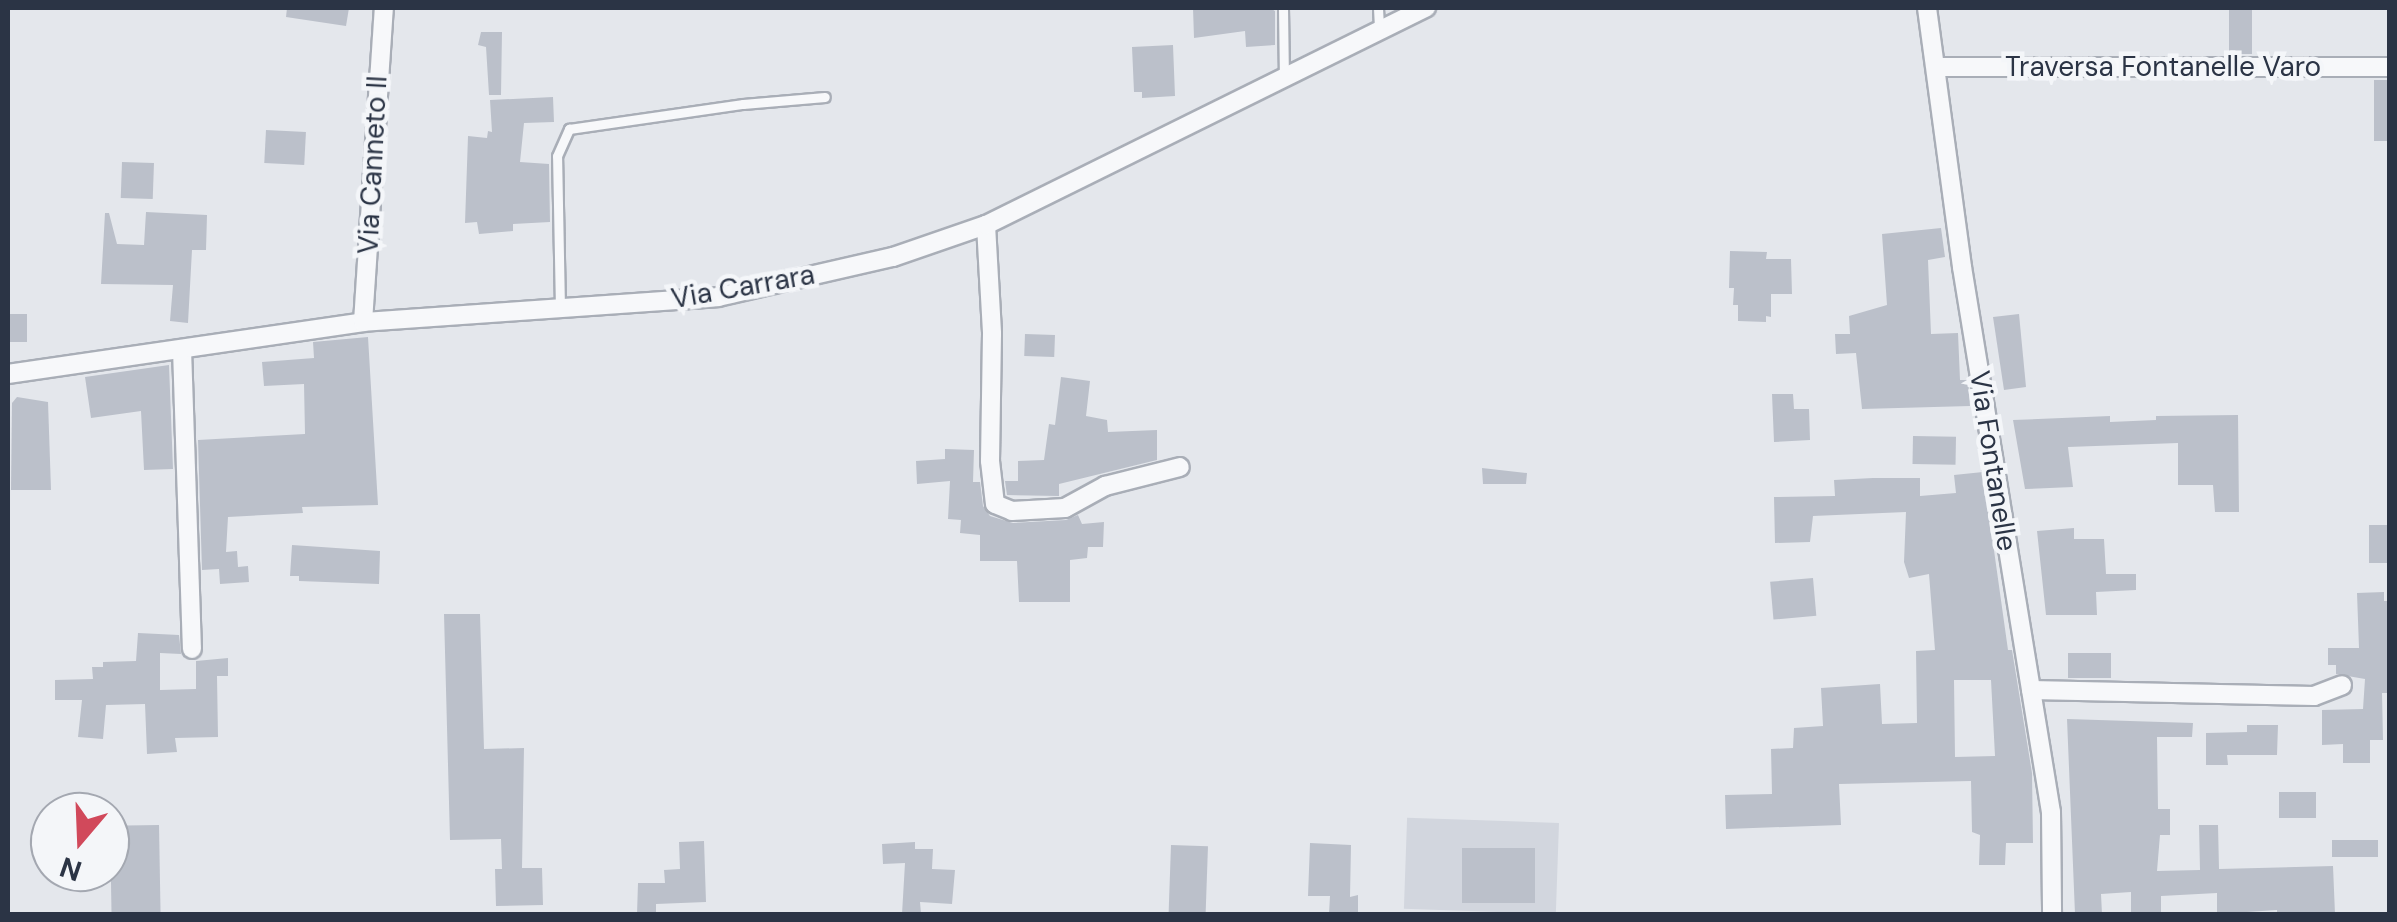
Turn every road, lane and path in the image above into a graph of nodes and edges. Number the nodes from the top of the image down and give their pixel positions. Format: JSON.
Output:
{"nodes":[{"id":1,"x":384,"y":8,"type":"edge"},
{"id":2,"x":1283,"y":8,"type":"edge"},
{"id":3,"x":1378,"y":8,"type":"edge"},
{"id":4,"x":1426,"y":8,"type":"edge"},
{"id":5,"x":1926,"y":8,"type":"edge"},
{"id":6,"x":1379,"y":30,"type":"junction"},
{"id":7,"x":1937,"y":67,"type":"junction"},
{"id":8,"x":2390,"y":68,"type":"edge"},
{"id":9,"x":1284,"y":76,"type":"junction"},
{"id":10,"x":825,"y":97,"type":"dead end"},
{"id":11,"x":986,"y":226,"type":"junction"},
{"id":12,"x":560,"y":309,"type":"junction"},
{"id":13,"x":364,"y":322,"type":"junction"},
{"id":14,"x":182,"y":349,"type":"junction"},
{"id":15,"x":8,"y":374,"type":"edge"},
{"id":16,"x":1180,"y":468,"type":"dead end"},
{"id":17,"x":192,"y":649,"type":"dead end"},
{"id":18,"x":2342,"y":685,"type":"dead end"},
{"id":19,"x":2031,"y":690,"type":"junction"},
{"id":20,"x":2052,"y":914,"type":"edge"}],
"edges":[{"from":1,"to":13,"type":"street","name":"Via Canneto II"},
{"from":2,"to":9,"type":"lane"},
{"from":3,"to":6,"type":"lane"},
{"from":4,"to":6,"type":"street","name":"Via Carrara"},
{"from":5,"to":7,"type":"street","name":"Via Fontanelle"},
{"from":6,"to":9,"type":"street","name":"Via Carrara"},
{"from":7,"to":8,"type":"street","name":"Traversa Fontanelle Varo"},
{"from":7,"to":19,"type":"street","name":"Via Fontanelle"},
{"from":9,"to":11,"type":"street","name":"Via Carrara"},
{"from":10,"to":12,"type":"lane"},
{"from":11,"to":12,"type":"street","name":"Via Carrara"},
{"from":11,"to":16,"type":"street"},
{"from":12,"to":13,"type":"street","name":"Via Carrara"},
{"from":13,"to":14,"type":"street","name":"Via Carrara"},
{"from":14,"to":15,"type":"street","name":"Via Carrara"},
{"from":14,"to":17,"type":"street"},
{"from":18,"to":19,"type":"street"},
{"from":19,"to":20,"type":"street","name":"Via Fontanelle"}]}
